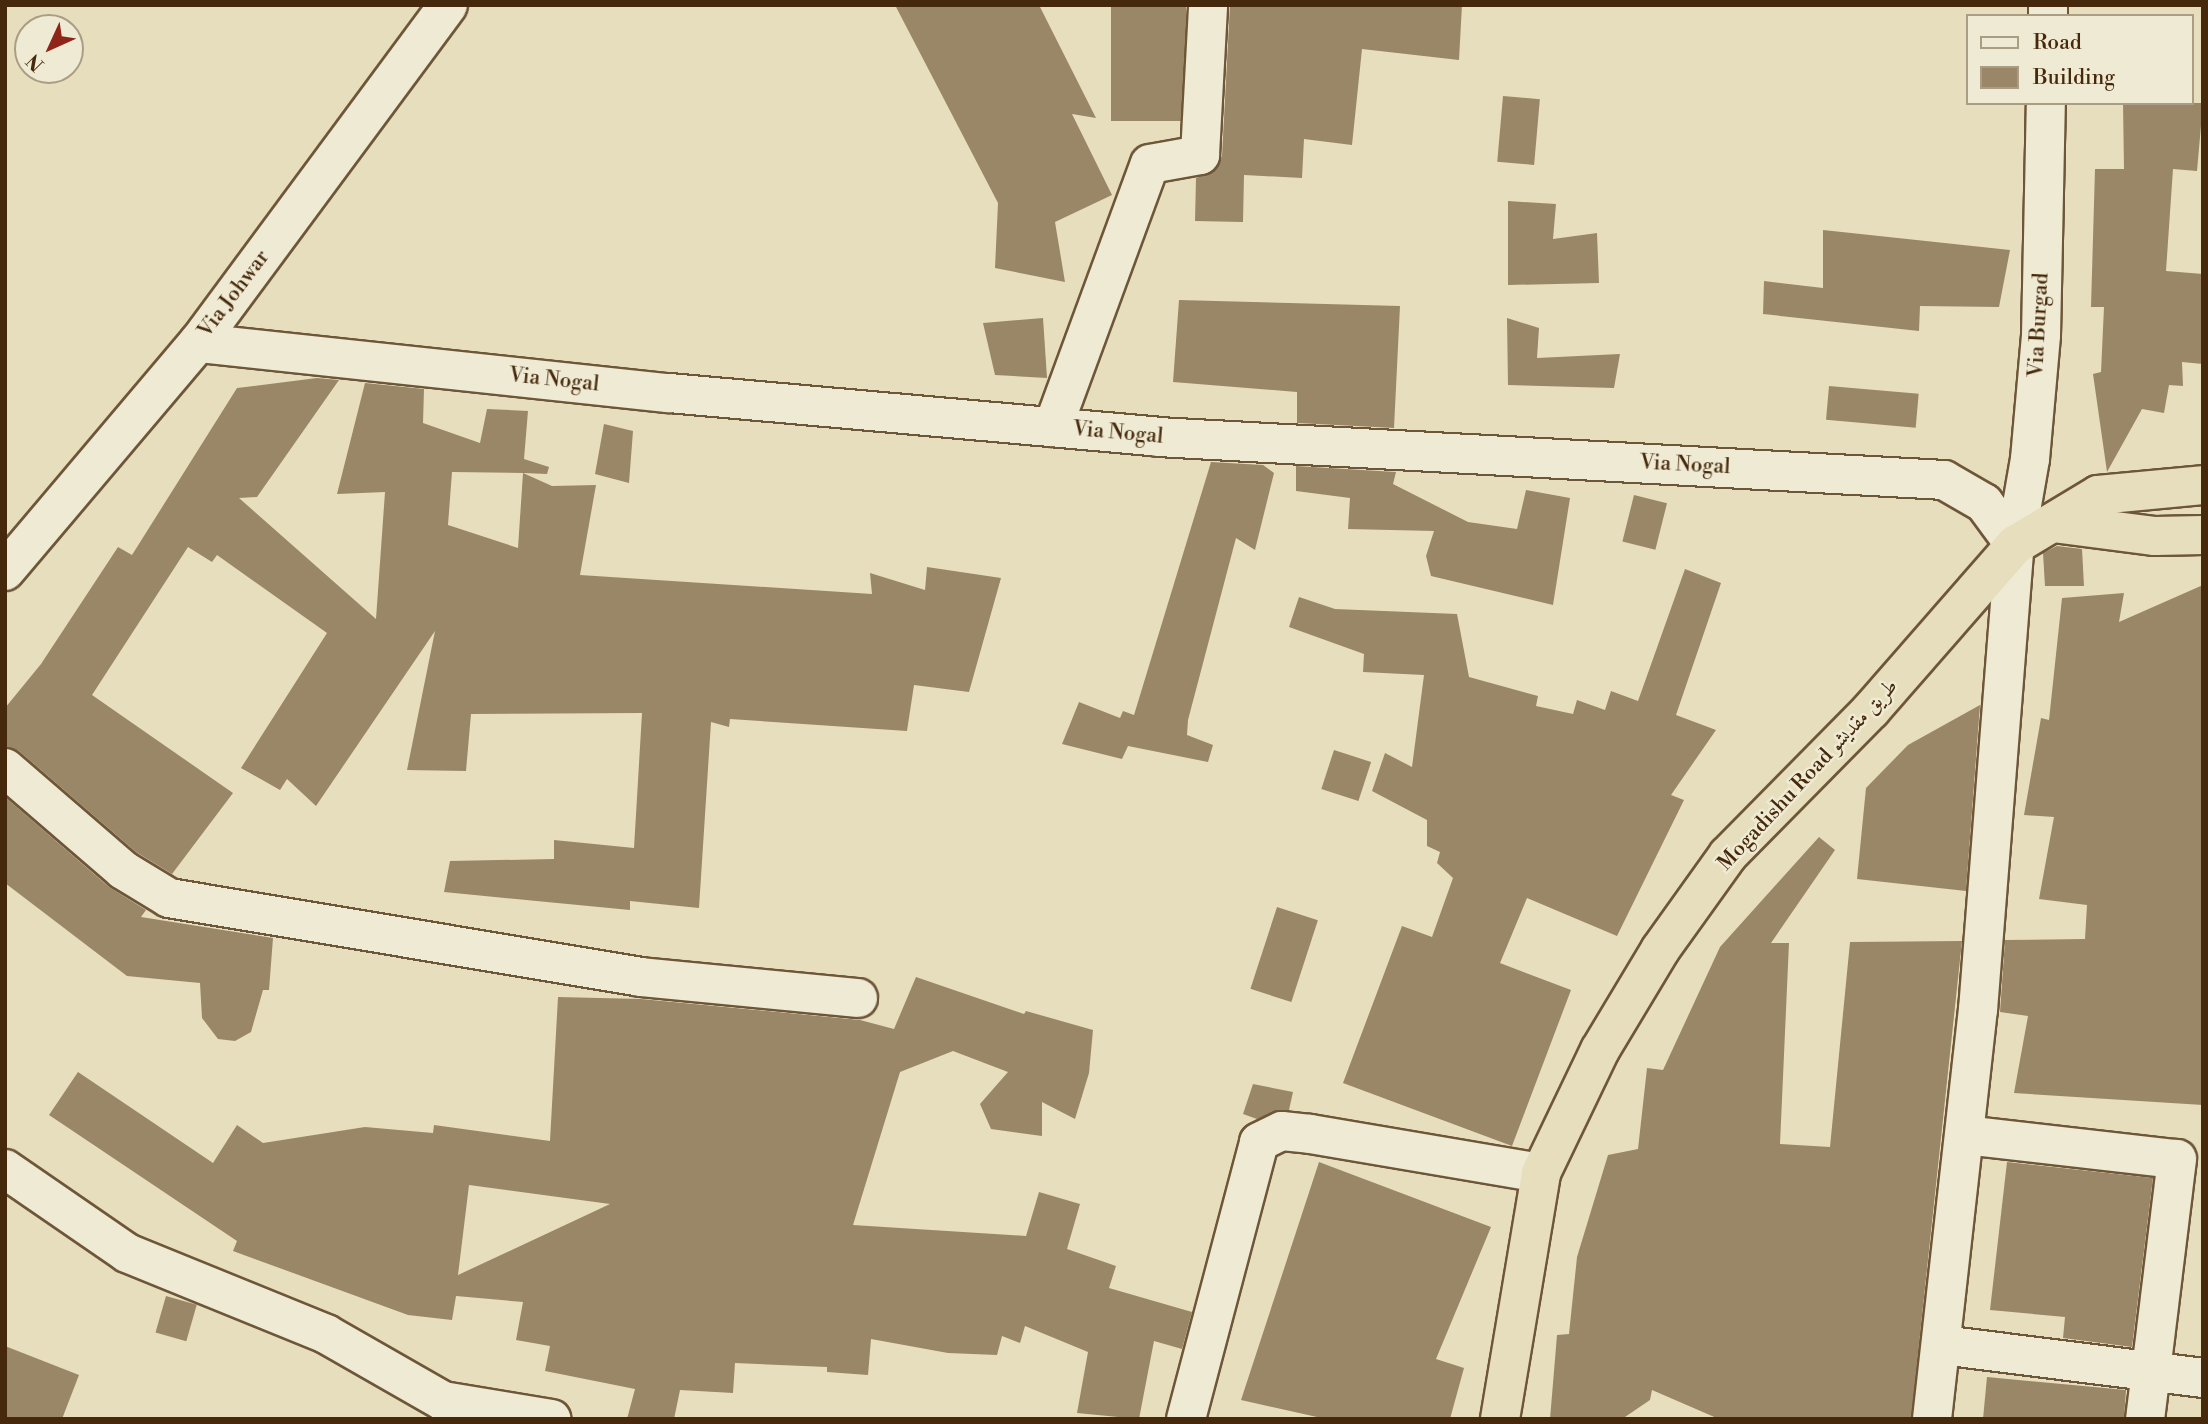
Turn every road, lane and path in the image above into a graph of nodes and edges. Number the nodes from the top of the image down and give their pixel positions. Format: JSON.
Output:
{"nodes":[{"id":1,"x":447,"y":5,"type":"edge"},
{"id":2,"x":1208,"y":5,"type":"edge"},
{"id":3,"x":2046,"y":105,"type":"edge"},
{"id":4,"x":198,"y":343,"type":"junction"},
{"id":5,"x":1053,"y":427,"type":"junction"},
{"id":6,"x":2203,"y":485,"type":"edge"},
{"id":7,"x":2053,"y":523,"type":"junction"},
{"id":8,"x":2203,"y":535,"type":"edge"},
{"id":9,"x":2015,"y":545,"type":"junction"},
{"id":10,"x":5,"y":571,"type":"edge"},
{"id":11,"x":5,"y":768,"type":"edge"},
{"id":12,"x":858,"y":998,"type":"dead end"},
{"id":13,"x":1965,"y":1135,"type":"junction"},
{"id":14,"x":2190,"y":1161,"type":"edge"},
{"id":15,"x":5,"y":1169,"type":"edge"},
{"id":16,"x":1541,"y":1173,"type":"junction"},
{"id":17,"x":1942,"y":1345,"type":"junction"},
{"id":18,"x":2151,"y":1372,"type":"junction"},
{"id":19,"x":2203,"y":1378,"type":"edge"},
{"id":20,"x":552,"y":1419,"type":"edge"},
{"id":21,"x":1186,"y":1419,"type":"edge"},
{"id":22,"x":1500,"y":1419,"type":"edge"},
{"id":23,"x":1933,"y":1419,"type":"edge"},
{"id":24,"x":2145,"y":1419,"type":"edge"}],
"edges":[{"from":1,"to":4,"type":"street","name":"Via Johwar"},
{"from":2,"to":5,"type":"street"},
{"from":3,"to":9,"type":"street","name":"Via Burgad"},
{"from":4,"to":5,"type":"street","name":"Via Nogal"},
{"from":4,"to":10,"type":"street","name":"Via Johwar"},
{"from":5,"to":9,"type":"street","name":"Via Nogal"},
{"from":6,"to":7,"type":"highway","name":"Mogadishu Road طريق مقديشو"},
{"from":7,"to":8,"type":"highway"},
{"from":7,"to":9,"type":"highway","name":"Mogadishu Road طريق مقديشو"},
{"from":9,"to":13,"type":"street","name":"Via Burgad"},
{"from":9,"to":16,"type":"highway","name":"Mogadishu Road طريق مقديشو"},
{"from":11,"to":12,"type":"street"},
{"from":13,"to":14,"type":"street"},
{"from":13,"to":17,"type":"street","name":"Via Burgad"},
{"from":14,"to":18,"type":"street"},
{"from":15,"to":20,"type":"street"},
{"from":16,"to":21,"type":"street"},
{"from":16,"to":22,"type":"highway","name":"Mogadishu Road طريق مقديشو"},
{"from":17,"to":18,"type":"street"},
{"from":17,"to":23,"type":"street","name":"Via Burgad"},
{"from":18,"to":19,"type":"street"},
{"from":18,"to":24,"type":"street"}]}
